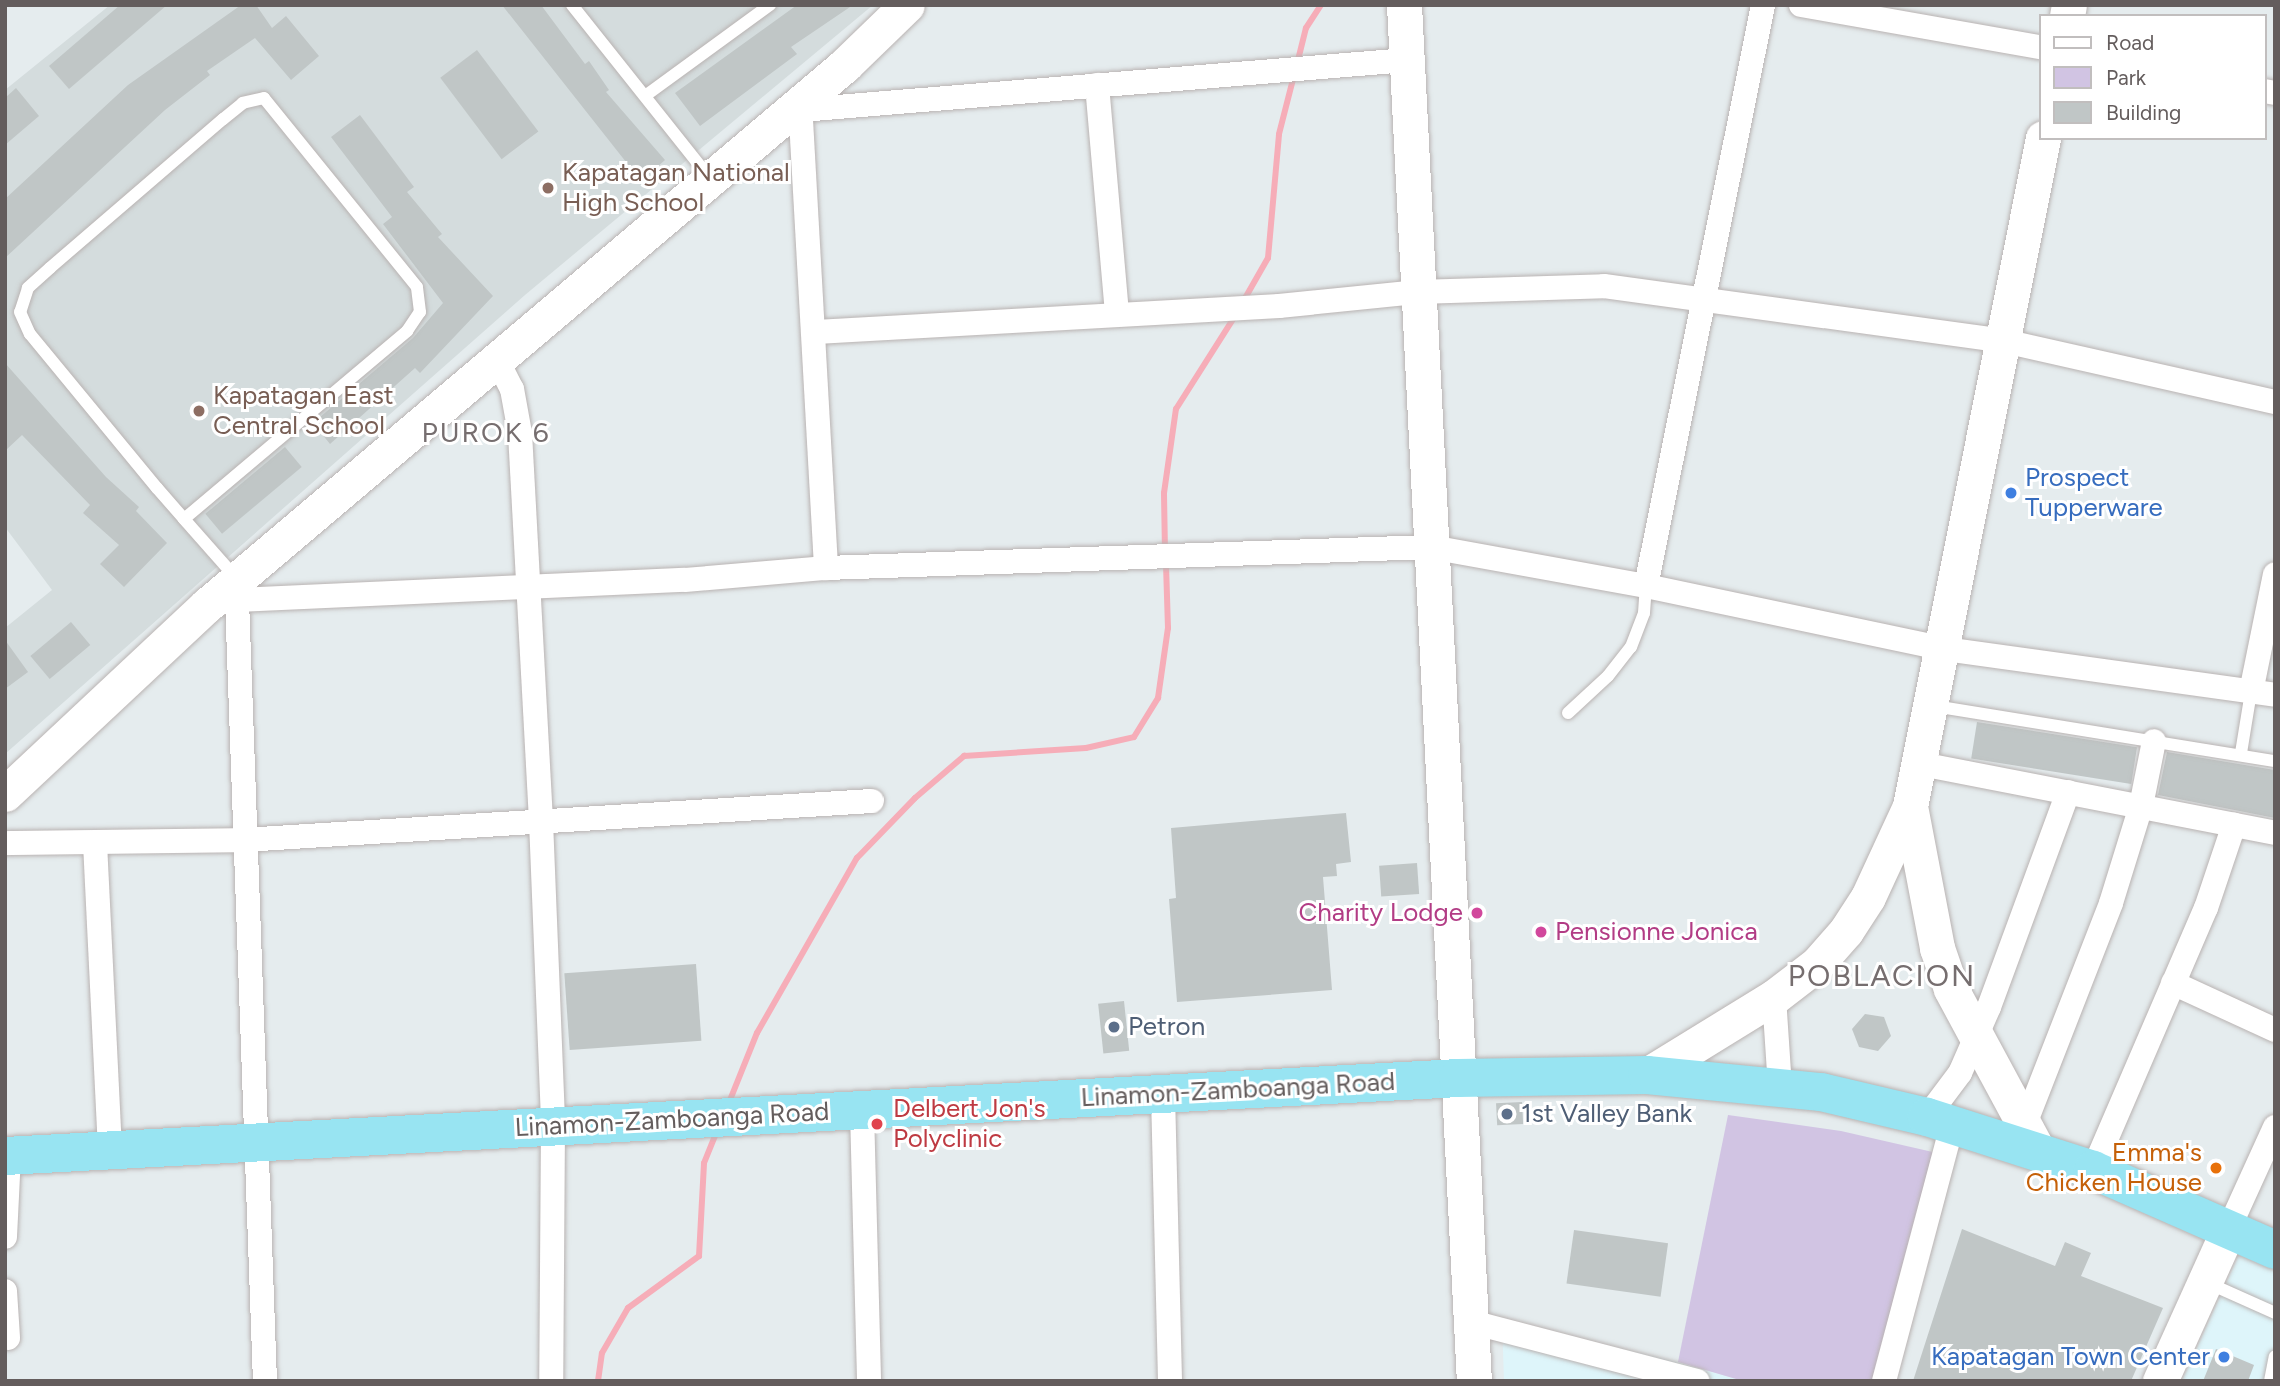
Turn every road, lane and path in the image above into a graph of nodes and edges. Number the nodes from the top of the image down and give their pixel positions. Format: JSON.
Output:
{"nodes":[{"id":1,"x":572,"y":5,"type":"edge"},
{"id":2,"x":770,"y":5,"type":"edge"},
{"id":3,"x":907,"y":5,"type":"edge"},
{"id":4,"x":1404,"y":5,"type":"edge"},
{"id":5,"x":1763,"y":5,"type":"edge"},
{"id":6,"x":1801,"y":5,"type":"edge"},
{"id":7,"x":2038,"y":47,"type":"edge"},
{"id":8,"x":1406,"y":60,"type":"junction"},
{"id":9,"x":1097,"y":85,"type":"junction"},
{"id":10,"x":645,"y":96,"type":"junction"},
{"id":11,"x":801,"y":106,"type":"junction"},
{"id":12,"x":2043,"y":140,"type":"edge"},
{"id":13,"x":711,"y":179,"type":"junction"},
{"id":14,"x":1418,"y":292,"type":"junction"},
{"id":15,"x":1702,"y":297,"type":"junction"},
{"id":16,"x":1117,"y":314,"type":"junction"},
{"id":17,"x":816,"y":332,"type":"junction"},
{"id":18,"x":2004,"y":341,"type":"junction"},
{"id":19,"x":496,"y":360,"type":"junction"},
{"id":20,"x":2275,"y":402,"type":"edge"},
{"id":21,"x":184,"y":519,"type":"junction"},
{"id":22,"x":1431,"y":547,"type":"junction"},
{"id":23,"x":826,"y":568,"type":"junction"},
{"id":24,"x":2275,"y":574,"type":"edge"},
{"id":25,"x":526,"y":585,"type":"junction"},
{"id":26,"x":1646,"y":586,"type":"junction"},
{"id":27,"x":227,"y":595,"type":"junction"},
{"id":28,"x":1945,"y":649,"type":"junction"},
{"id":29,"x":2263,"y":693,"type":"edge"},
{"id":30,"x":1933,"y":706,"type":"junction"},
{"id":31,"x":1569,"y":713,"type":"dead end"},
{"id":32,"x":2154,"y":741,"type":"junction"},
{"id":33,"x":2241,"y":753,"type":"junction"},
{"id":34,"x":2275,"y":761,"type":"edge"},
{"id":35,"x":1921,"y":764,"type":"junction"},
{"id":36,"x":2068,"y":792,"type":"junction"},
{"id":37,"x":5,"y":794,"type":"edge"},
{"id":38,"x":872,"y":801,"type":"dead end"},
{"id":39,"x":1910,"y":806,"type":"junction"},
{"id":40,"x":2141,"y":806,"type":"junction"},
{"id":41,"x":541,"y":821,"type":"junction"},
{"id":42,"x":2234,"y":825,"type":"junction"},
{"id":43,"x":2275,"y":833,"type":"edge"},
{"id":44,"x":243,"y":840,"type":"junction"},
{"id":45,"x":5,"y":843,"type":"edge"},
{"id":46,"x":95,"y":843,"type":"junction"},
{"id":47,"x":2173,"y":983,"type":"junction"},
{"id":48,"x":1774,"y":997,"type":"junction"},
{"id":49,"x":2275,"y":1030,"type":"edge"},
{"id":50,"x":1975,"y":1039,"type":"junction"},
{"id":51,"x":1647,"y":1075,"type":"junction"},
{"id":52,"x":1458,"y":1078,"type":"junction"},
{"id":53,"x":1780,"y":1087,"type":"junction"},
{"id":54,"x":1163,"y":1094,"type":"junction"},
{"id":55,"x":862,"y":1111,"type":"junction"},
{"id":56,"x":1939,"y":1121,"type":"junction"},
{"id":57,"x":553,"y":1126,"type":"junction"},
{"id":58,"x":2275,"y":1127,"type":"edge"},
{"id":59,"x":2033,"y":1139,"type":"junction"},
{"id":60,"x":254,"y":1142,"type":"junction"},
{"id":61,"x":110,"y":1150,"type":"junction"},
{"id":62,"x":7,"y":1156,"type":"edge"},
{"id":63,"x":2092,"y":1170,"type":"junction"},
{"id":64,"x":2228,"y":1228,"type":"junction"},
{"id":65,"x":5,"y":1237,"type":"edge"},
{"id":66,"x":2275,"y":1250,"type":"edge"},
{"id":67,"x":2205,"y":1281,"type":"junction"},
{"id":68,"x":5,"y":1291,"type":"edge"},
{"id":69,"x":2275,"y":1313,"type":"edge"},
{"id":70,"x":1471,"y":1322,"type":"junction"},
{"id":71,"x":8,"y":1338,"type":"dead end"},
{"id":72,"x":2275,"y":1356,"type":"edge"},
{"id":73,"x":265,"y":1381,"type":"edge"},
{"id":74,"x":551,"y":1381,"type":"edge"},
{"id":75,"x":869,"y":1381,"type":"edge"},
{"id":76,"x":1170,"y":1381,"type":"edge"},
{"id":77,"x":1474,"y":1381,"type":"edge"},
{"id":78,"x":1697,"y":1381,"type":"edge"},
{"id":79,"x":1884,"y":1381,"type":"edge"},
{"id":80,"x":2160,"y":1381,"type":"edge"},
{"id":81,"x":2270,"y":1381,"type":"edge"}],
"edges":[{"from":1,"to":10,"type":"lane"},
{"from":2,"to":10,"type":"lane"},
{"from":3,"to":11,"type":"street"},
{"from":4,"to":8,"type":"street"},
{"from":5,"to":15,"type":"street"},
{"from":6,"to":7,"type":"street"},
{"from":8,"to":9,"type":"street"},
{"from":8,"to":14,"type":"street"},
{"from":9,"to":11,"type":"street"},
{"from":9,"to":16,"type":"street"},
{"from":10,"to":13,"type":"lane"},
{"from":11,"to":13,"type":"street"},
{"from":11,"to":17,"type":"street"},
{"from":12,"to":18,"type":"street"},
{"from":13,"to":19,"type":"street"},
{"from":14,"to":15,"type":"street"},
{"from":14,"to":16,"type":"street"},
{"from":14,"to":22,"type":"street"},
{"from":15,"to":18,"type":"street"},
{"from":15,"to":26,"type":"street"},
{"from":16,"to":17,"type":"street"},
{"from":17,"to":23,"type":"street"},
{"from":18,"to":20,"type":"street"},
{"from":18,"to":28,"type":"street"},
{"from":19,"to":25,"type":"street"},
{"from":19,"to":27,"type":"street"},
{"from":21,"to":21,"type":"lane"},
{"from":21,"to":27,"type":"lane"},
{"from":22,"to":23,"type":"street"},
{"from":22,"to":26,"type":"street"},
{"from":22,"to":52,"type":"street"},
{"from":23,"to":25,"type":"street"},
{"from":24,"to":29,"type":"street"},
{"from":25,"to":27,"type":"street"},
{"from":25,"to":41,"type":"street"},
{"from":26,"to":28,"type":"street"},
{"from":26,"to":31,"type":"lane"},
{"from":27,"to":37,"type":"street"},
{"from":27,"to":44,"type":"street"},
{"from":28,"to":29,"type":"street"},
{"from":28,"to":30,"type":"street"},
{"from":29,"to":33,"type":"lane"},
{"from":30,"to":32,"type":"lane"},
{"from":30,"to":35,"type":"street"},
{"from":32,"to":33,"type":"lane"},
{"from":32,"to":40,"type":"street"},
{"from":33,"to":34,"type":"lane"},
{"from":35,"to":36,"type":"street"},
{"from":35,"to":39,"type":"street"},
{"from":36,"to":40,"type":"street"},
{"from":36,"to":50,"type":"street"},
{"from":38,"to":41,"type":"street"},
{"from":39,"to":48,"type":"street"},
{"from":39,"to":50,"type":"street"},
{"from":40,"to":42,"type":"street"},
{"from":40,"to":59,"type":"street"},
{"from":41,"to":44,"type":"street"},
{"from":41,"to":57,"type":"street"},
{"from":42,"to":43,"type":"street"},
{"from":42,"to":47,"type":"street"},
{"from":44,"to":46,"type":"street"},
{"from":44,"to":60,"type":"street"},
{"from":45,"to":46,"type":"street"},
{"from":46,"to":61,"type":"street"},
{"from":47,"to":49,"type":"street"},
{"from":47,"to":63,"type":"street"},
{"from":48,"to":51,"type":"street"},
{"from":48,"to":53,"type":"street"},
{"from":50,"to":56,"type":"street"},
{"from":50,"to":59,"type":"street"},
{"from":51,"to":52,"type":"highway","name":"Linamon-Zamboanga Road"},
{"from":51,"to":53,"type":"highway","name":"Linamon-Zamboanga Road"},
{"from":52,"to":54,"type":"highway","name":"Linamon-Zamboanga Road"},
{"from":52,"to":70,"type":"street"},
{"from":53,"to":56,"type":"highway","name":"Linamon-Zamboanga Road"},
{"from":54,"to":55,"type":"highway","name":"Linamon-Zamboanga Road"},
{"from":54,"to":76,"type":"street"},
{"from":55,"to":57,"type":"highway","name":"Linamon-Zamboanga Road"},
{"from":55,"to":75,"type":"street"},
{"from":56,"to":59,"type":"highway","name":"Linamon-Zamboanga Road"},
{"from":56,"to":79,"type":"street"},
{"from":57,"to":60,"type":"highway","name":"Linamon-Zamboanga Road"},
{"from":57,"to":74,"type":"street"},
{"from":58,"to":64,"type":"street"},
{"from":59,"to":63,"type":"highway","name":"Linamon-Zamboanga Road"},
{"from":60,"to":61,"type":"highway","name":"Linamon-Zamboanga Road"},
{"from":60,"to":73,"type":"street"},
{"from":61,"to":62,"type":"highway","name":"Linamon-Zamboanga Road"},
{"from":62,"to":65,"type":"street"},
{"from":63,"to":64,"type":"highway","name":"Linamon-Zamboanga Road"},
{"from":64,"to":66,"type":"highway","name":"Linamon-Zamboanga Road"},
{"from":64,"to":67,"type":"street"},
{"from":67,"to":69,"type":"lane"},
{"from":67,"to":80,"type":"street"},
{"from":68,"to":71,"type":"street"},
{"from":70,"to":77,"type":"street"},
{"from":70,"to":78,"type":"street"},
{"from":72,"to":81,"type":"lane"}]}
